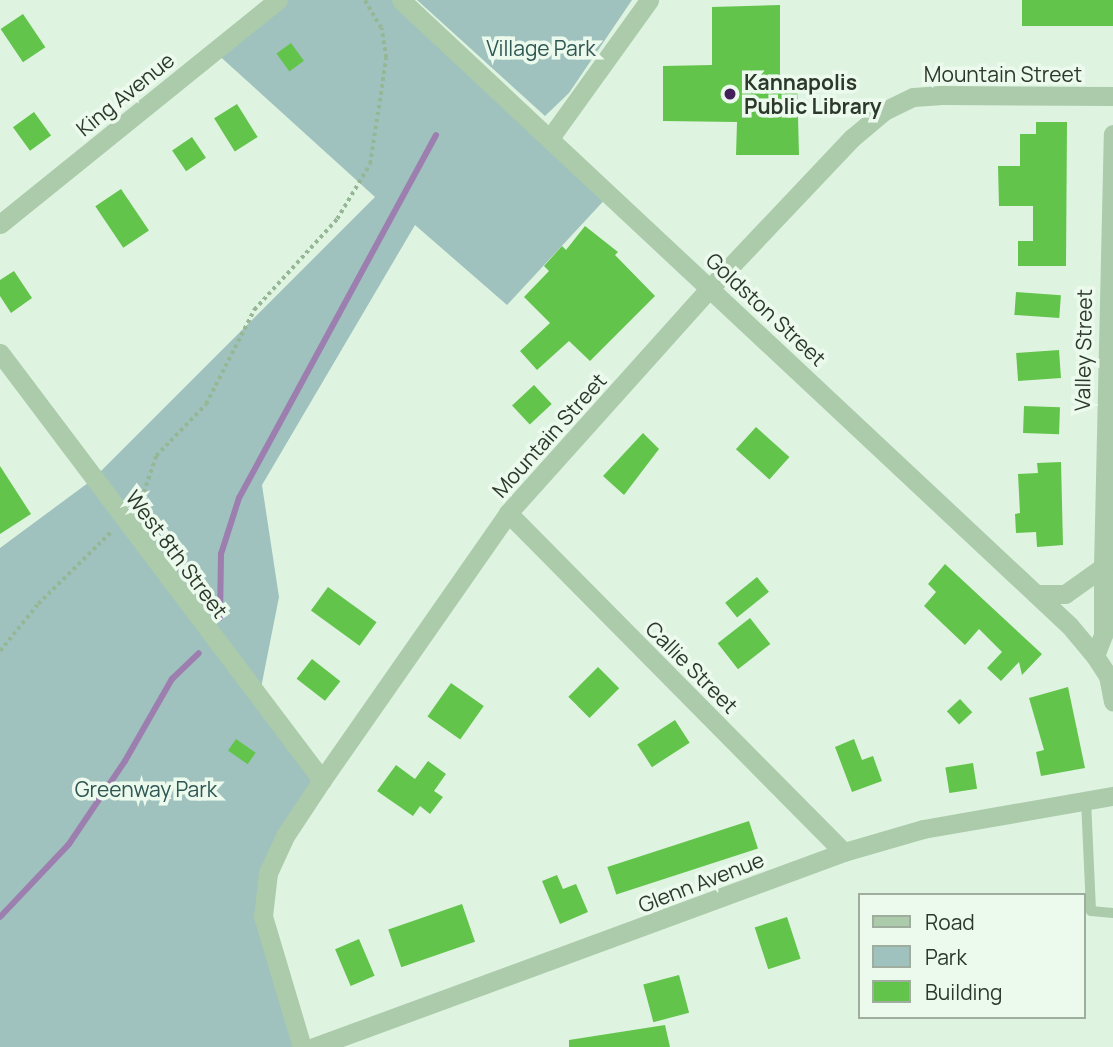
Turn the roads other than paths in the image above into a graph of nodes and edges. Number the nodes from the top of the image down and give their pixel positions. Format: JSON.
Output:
{"nodes":[{"id":1,"x":278,"y":0,"type":"edge"},
{"id":2,"x":401,"y":0,"type":"edge"},
{"id":3,"x":649,"y":0,"type":"edge"},
{"id":4,"x":1113,"y":96,"type":"edge"},
{"id":5,"x":1113,"y":134,"type":"edge"},
{"id":6,"x":550,"y":138,"type":"junction"},
{"id":7,"x":0,"y":224,"type":"edge"},
{"id":8,"x":710,"y":288,"type":"junction"},
{"id":9,"x":0,"y":353,"type":"edge"},
{"id":10,"x":508,"y":513,"type":"junction"},
{"id":11,"x":1103,"y":567,"type":"junction"},
{"id":12,"x":1036,"y":594,"type":"junction"},
{"id":13,"x":1094,"y":656,"type":"junction"},
{"id":14,"x":1113,"y":702,"type":"edge"},
{"id":15,"x":322,"y":780,"type":"junction"},
{"id":16,"x":1113,"y":796,"type":"edge"},
{"id":17,"x":1086,"y":800,"type":"junction"},
{"id":18,"x":844,"y":852,"type":"junction"},
{"id":19,"x":1113,"y":913,"type":"edge"},
{"id":20,"x":302,"y":1047,"type":"edge"},
{"id":21,"x":314,"y":1047,"type":"edge"}],
"edges":[{"from":1,"to":7,"type":"street","name":"King Avenue"},
{"from":2,"to":6,"type":"street","name":"Goldston Street"},
{"from":3,"to":6,"type":"street"},
{"from":4,"to":8,"type":"street","name":"Mountain Street"},
{"from":5,"to":11,"type":"street","name":"Valley Street"},
{"from":6,"to":8,"type":"street","name":"Goldston Street"},
{"from":8,"to":10,"type":"street","name":"Mountain Street"},
{"from":8,"to":12,"type":"street","name":"Goldston Street"},
{"from":9,"to":15,"type":"street","name":"West 8th Street"},
{"from":10,"to":15,"type":"street","name":"Mountain Street"},
{"from":10,"to":18,"type":"street","name":"Callie Street"},
{"from":11,"to":12,"type":"street"},
{"from":11,"to":13,"type":"street","name":"Valley Street"},
{"from":12,"to":13,"type":"street","name":"Goldston Street"},
{"from":13,"to":14,"type":"street"},
{"from":15,"to":20,"type":"street","name":"Mountain Street"},
{"from":16,"to":17,"type":"street","name":"Glenn Avenue"},
{"from":17,"to":18,"type":"street","name":"Glenn Avenue"},
{"from":17,"to":19,"type":"lane"},
{"from":18,"to":21,"type":"street","name":"Glenn Avenue"}]}
